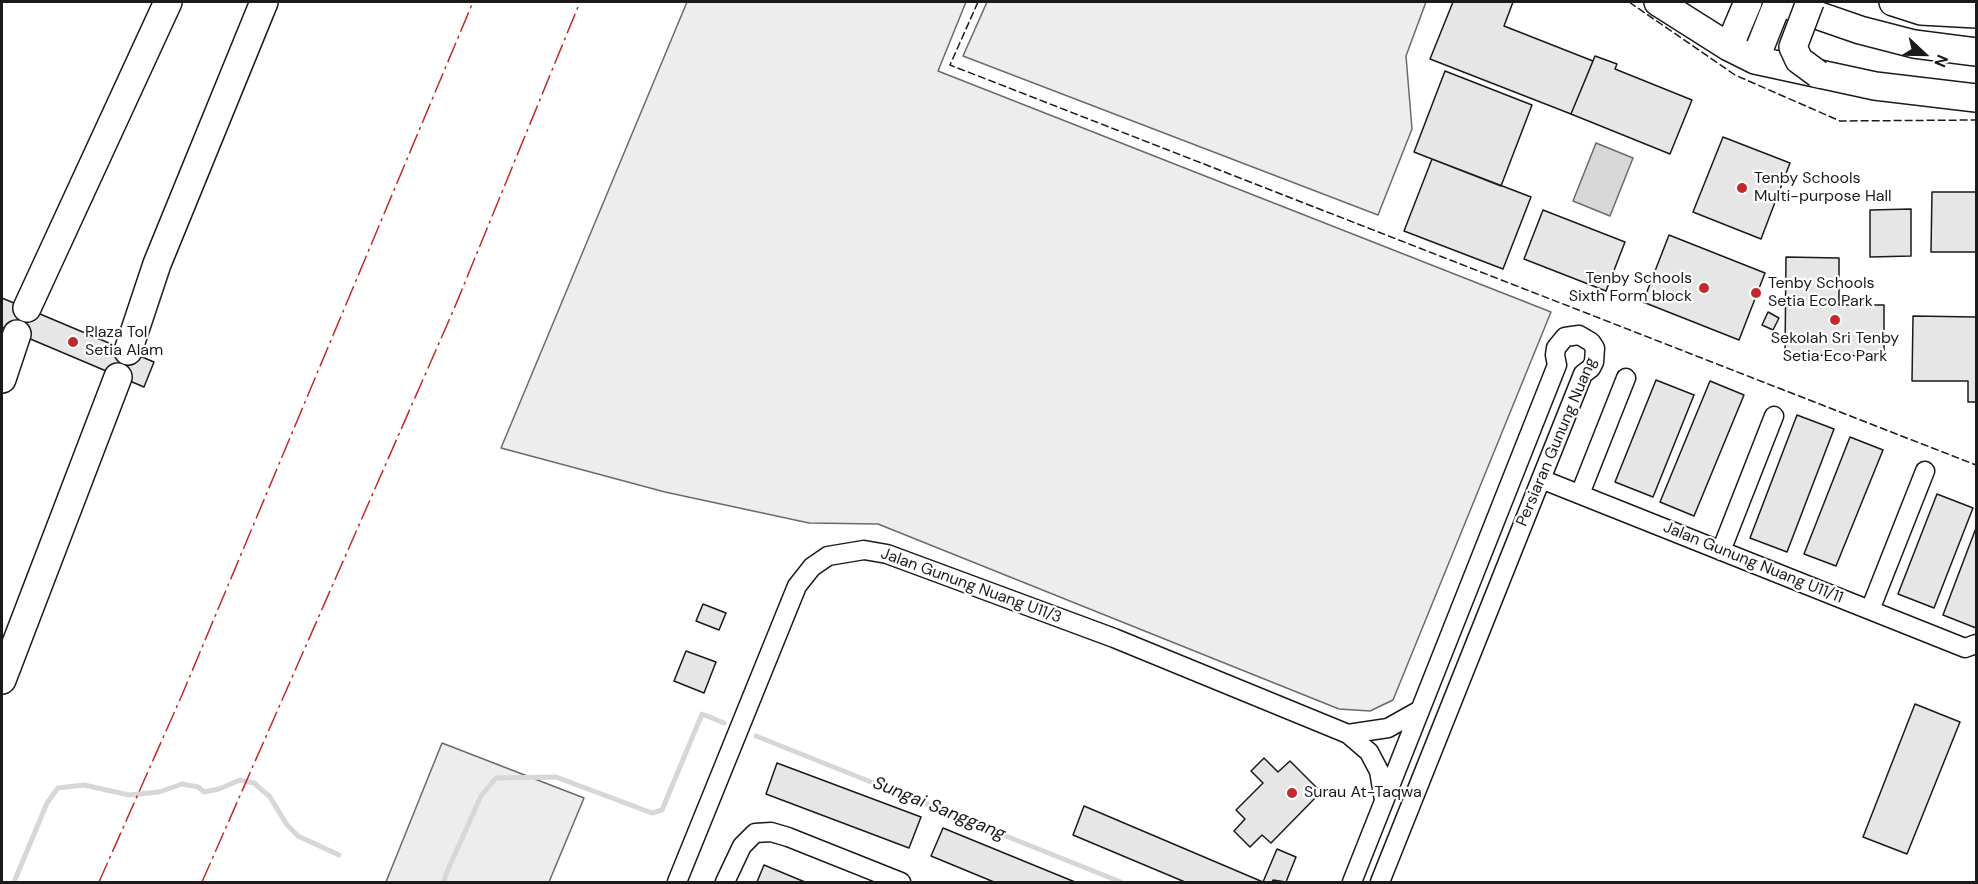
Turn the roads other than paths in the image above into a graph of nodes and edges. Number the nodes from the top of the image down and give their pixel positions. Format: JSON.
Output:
{"nodes":[{"id":1,"x":168,"y":2,"type":"edge"},
{"id":2,"x":264,"y":2,"type":"edge"},
{"id":3,"x":1658,"y":2,"type":"edge"},
{"id":4,"x":1748,"y":2,"type":"edge"},
{"id":5,"x":1779,"y":2,"type":"edge"},
{"id":6,"x":1810,"y":2,"type":"edge"},
{"id":7,"x":1893,"y":2,"type":"edge"},
{"id":8,"x":1977,"y":14,"type":"edge"},
{"id":9,"x":1729,"y":47,"type":"junction"},
{"id":10,"x":1977,"y":52,"type":"edge"},
{"id":11,"x":1755,"y":60,"type":"junction"},
{"id":12,"x":1818,"y":74,"type":"junction"},
{"id":13,"x":1977,"y":98,"type":"edge"},
{"id":14,"x":27,"y":308,"type":"dead end"},
{"id":15,"x":17,"y":334,"type":"dead end"},
{"id":16,"x":128,"y":351,"type":"dead end"},
{"id":17,"x":118,"y":376,"type":"dead end"},
{"id":18,"x":1626,"y":378,"type":"dead end"},
{"id":19,"x":2,"y":379,"type":"edge"},
{"id":20,"x":1774,"y":416,"type":"dead end"},
{"id":21,"x":1925,"y":471,"type":"dead end"},
{"id":22,"x":1541,"y":479,"type":"junction"},
{"id":23,"x":1580,"y":495,"type":"junction"},
{"id":24,"x":1721,"y":551,"type":"junction"},
{"id":25,"x":1870,"y":610,"type":"junction"},
{"id":26,"x":1971,"y":646,"type":"edge"},
{"id":27,"x":2,"y":680,"type":"edge"},
{"id":28,"x":1420,"y":710,"type":"junction"},
{"id":29,"x":1348,"y":734,"type":"junction"},
{"id":30,"x":1384,"y":802,"type":"junction"},
{"id":31,"x":677,"y":882,"type":"edge"},
{"id":32,"x":725,"y":882,"type":"edge"},
{"id":33,"x":901,"y":882,"type":"edge"},
{"id":34,"x":1352,"y":882,"type":"edge"},
{"id":35,"x":1380,"y":882,"type":"edge"}],
"edges":[{"from":1,"to":14,"type":"highway"},
{"from":2,"to":16,"type":"highway"},
{"from":3,"to":9,"type":"highway"},
{"from":4,"to":9,"type":"highway"},
{"from":5,"to":10,"type":"highway"},
{"from":5,"to":11,"type":"highway"},
{"from":6,"to":12,"type":"highway","bridge":true},
{"from":7,"to":8,"type":"highway"},
{"from":9,"to":11,"type":"highway"},
{"from":11,"to":12,"type":"highway"},
{"from":12,"to":13,"type":"highway"},
{"from":15,"to":19,"type":"highway"},
{"from":17,"to":27,"type":"highway"},
{"from":18,"to":23,"type":"street"},
{"from":20,"to":24,"type":"street"},
{"from":21,"to":25,"type":"street"},
{"from":22,"to":23,"type":"street","name":"Jalan Gunung Nuang U11/11"},
{"from":22,"to":28,"type":"street","name":"Persiaran Gunung Nuang"},
{"from":22,"to":35,"type":"street","name":"Persiaran Gunung Nuang"},
{"from":23,"to":24,"type":"street","name":"Jalan Gunung Nuang U11/11"},
{"from":24,"to":25,"type":"street","name":"Jalan Gunung Nuang U11/11"},
{"from":25,"to":26,"type":"street","name":"Jalan Gunung Nuang U11/11"},
{"from":28,"to":29,"type":"street"},
{"from":28,"to":30,"type":"street","name":"Persiaran Gunung Nuang"},
{"from":29,"to":30,"type":"street","name":"Jalan Gunung Nuang U11/3"},
{"from":29,"to":31,"type":"street","name":"Jalan Gunung Nuang U11/3"},
{"from":30,"to":34,"type":"street","name":"Persiaran Gunung Nuang"},
{"from":32,"to":33,"type":"street"}]}
